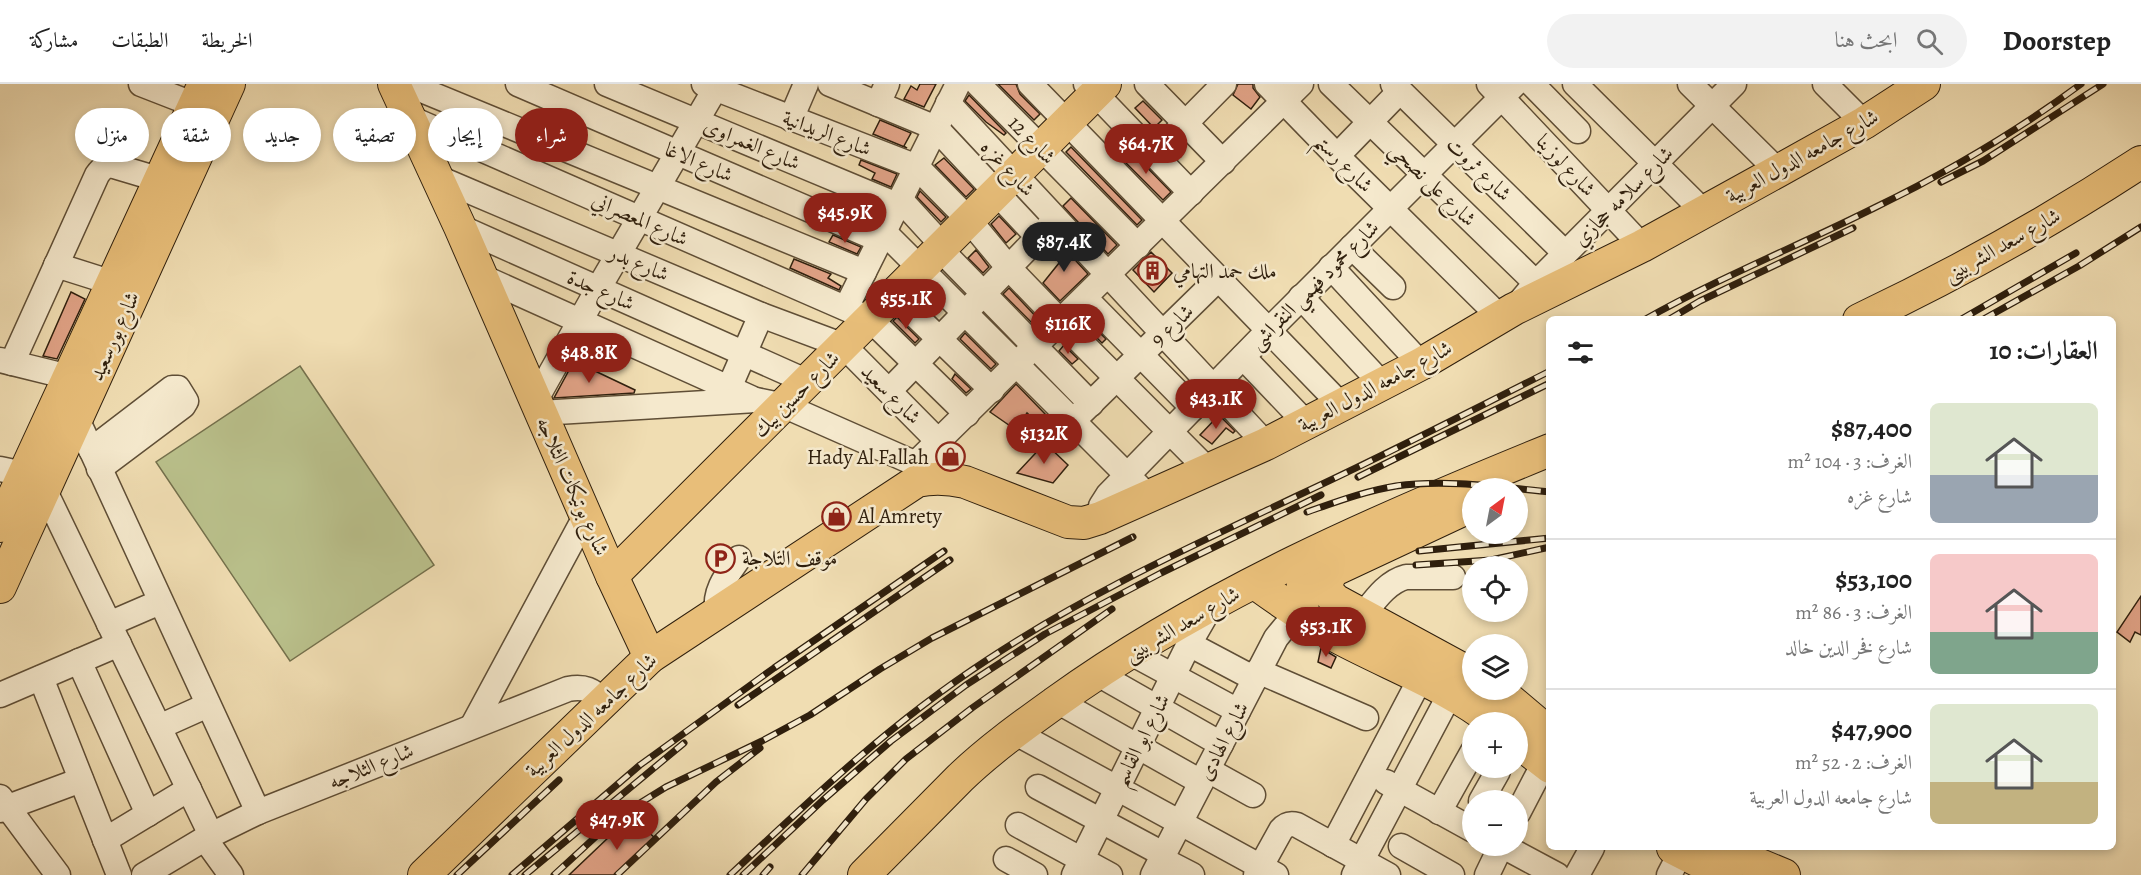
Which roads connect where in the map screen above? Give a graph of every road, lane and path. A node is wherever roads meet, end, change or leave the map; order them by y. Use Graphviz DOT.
graph roads {
  1 [pos="141,84"];
  2 [pos="229,84"];
  3 [pos="394,84"];
  4 [pos="407,84"];
  5 [pos="518,84"];
  6 [pos="607,84"];
  7 [pos="807,84"];
  8 [pos="830,84"];
  9 [pos="978,84"];
  10 [pos="1030,84"];
  11 [pos="1147,84"];
  12 [pos="1224,84"];
  13 [pos="1301,84"];
  14 [pos="1331,84"];
  15 [pos="1532,84"];
  16 [pos="1575,84"];
  17 [pos="1690,84"];
  18 [pos="1734,84"];
  19 [pos="1825,84"];
  20 [pos="713,86"];
  21 [pos="1914,86"];
  22 [pos="1095,87"];
  23 [pos="1397,88"];
  24 [pos="1502,88"];
  25 [pos="454,92"];
  26 [pos="1275,93"];
  27 [pos="199,94"];
  28 [pos="883,94"];
  29 [pos="953,94"];
  30 [pos="1712,106"];
  31 [pos="791,119"];
  32 [pos="697,121"];
  33 [pos="1066,122"];
  34 [pos="422,123"];
  35 [pos="1185,123"];
  36 [pos="1370,123"];
  37 [pos="1864,123"];
  38 [pos="936,128"];
  39 [pos="1578,131"];
  40 [pos="1454,145"];
  41 [pos="1040,148"];
  42 [pos="678,153"];
  43 [pos="1155,155"];
  44 [pos="1337,156"];
  45 [pos="1222,162"];
  46 [pos="2141,162"];
  47 [pos="1655,164"];
  48 [pos="917,167"];
  49 [pos="1778,171"];
  50 [pos="1424,175"];
  51 [pos="436,177"];
  52 [pos="160,180"];
  53 [pos="2141,180"];
  54 [pos="1005,184"];
  55 [pos="658,187"];
  56 [pos="1191,193"];
  57 [pos="899,202"];
  58 [pos="1390,209"];
  59 [pos="1608,210"];
  60 [pos="1703,211"];
  61 [pos="639,219"];
  62 [pos="1056,219"];
  63 [pos="969,220"];
  64 [pos="1163,221"];
  65 [pos="460,227"];
  66 [pos="882,236"];
  67 [pos="1038,237"];
  68 [pos="1138,246"];
  69 [pos="1642,246"];
  70 [pos="1352,247"];
  71 [pos="1565,253"];
  72 [pos="618,254"];
  73 [pos="934,254"];
  74 [pos="56,265"];
  75 [pos="1008,267"];
  76 [pos="1331,267"];
  77 [pos="864,272"];
  78 [pos="1108,275"];
  79 [pos="480,276"];
  80 [pos="1219,278"];
  81 [pos="1536,282"];
  82 [pos="113,283"];
  83 [pos="1393,287"];
  84 [pos="598,289"];
  85 [pos="983,293"];
  86 [pos="894,295"];
  87 [pos="1301,297"];
  88 [pos="1085,298"];
  89 [pos="964,313"];
  90 [pos="1507,313"];
  91 [pos="858,314"];
  92 [pos="761,315"];
  93 [pos="1867,316"];
  94 [pos="1913,316"];
  95 [pos="579,321"];
  96 [pos="1061,322"];
  97 [pos="1269,330"];
  98 [pos="1163,334"];
  99 [pos="939,339"];
  100 [pos="844,346"];
  101 [pos="1036,347"];
  102 [pos="744,353"];
  103 [pos="1141,355"];
  104 [pos="1243,357"];
  105 [pos="6,362"];
  106 [pos="916,363"];
  107 [pos="1421,364"];
  108 [pos="1017,365"];
  109 [pos="69,376"];
  110 [pos="1117,378"];
  111 [pos="808,382"];
  112 [pos="1382,384"];
  113 [pos="940,387"];
  114 [pos="1213,387"];
  115 [pos="729,388"];
  116 [pos="992,390"];
  117 [pos="888,391"];
  118 [pos="770,403"];
  119 [pos="1091,404"];
  120 [pos="1341,405"];
  121 [pos="538,407"];
  122 [pos="1193,408"];
  123 [pos="66,413"];
  124 [pos="911,414"];
  125 [pos="968,414"];
  126 [pos="1073,421"];
  127 [pos="1305,423"];
  128 [pos="137,428"];
  129 [pos="1170,432"];
  130 [pos="939,442"];
  131 [pos="1266,444"];
  132 [pos="1546,452"];
  133 [pos="95,459"];
  134 [pos="915,464"];
  135 [pos="1207,469"];
  136 [pos="1546,473"];
  137 [pos="23,478"];
  138 [pos="949,478"];
  139 [pos="1528,480"];
  140 [pos="1138,486"];
  141 [pos="1457,504"];
  142 [pos="586,515"];
  143 [pos="0,526"];
  144 [pos="739,558"];
  145 [pos="1319,565"];
  146 [pos="612,576"];
  147 [pos="1453,577"];
  148 [pos="1255,583"];
  149 [pos="0,587"];
  150 [pos="160,602"];
  151 [pos="1211,606"];
  152 [pos="717,612"];
  153 [pos="1363,615"];
  154 [pos="1303,617"];
  155 [pos="114,634"];
  156 [pos="1189,644"];
  157 [pos="1131,653"];
  158 [pos="650,657"];
  159 [pos="79,662"];
  160 [pos="1427,665"];
  161 [pos="1098,674"];
  162 [pos="1257,675"];
  163 [pos="1173,676"];
  164 [pos="40,678"];
  165 [pos="1462,679"];
  166 [pos="0,695"];
  167 [pos="1506,700"];
  168 [pos="604,701"];
  169 [pos="1057,701"];
  170 [pos="208,705"];
  171 [pos="1158,707"];
  172 [pos="1238,711"];
  173 [pos="1366,718"];
  174 [pos="473,725"];
  175 [pos="159,727"];
  176 [pos="1016,733"];
  177 [pos="1221,744"];
  178 [pos="1528,746"];
  179 [pos="1138,747"];
  180 [pos="1546,751"];
  181 [pos="1546,753"];
  182 [pos="1546,758"];
  183 [pos="1462,771"];
  184 [pos="1370,774"];
  185 [pos="1205,776"];
  186 [pos="81,780"];
  187 [pos="1038,787"];
  188 [pos="1117,788"];
  189 [pos="189,789"];
  190 [pos="1399,789"];
  191 [pos="1528,793"];
  192 [pos="1253,795"];
  193 [pos="2,804"];
  194 [pos="258,812"];
  195 [pos="1439,812"];
  196 [pos="148,814"];
  197 [pos="1101,821"];
  198 [pos="1462,821"];
  199 [pos="1180,822"];
  200 [pos="1018,825"];
  201 [pos="208,837"];
  202 [pos="105,840"];
  203 [pos="1333,845"];
  204 [pos="1401,846"];
  205 [pos="1591,850"];
  206 [pos="1724,850"];
  207 [pos="1497,856"];
  208 [pos="1521,856"];
  209 [pos="1674,858"];
  210 [pos="1006,859"];
  211 [pos="1159,863"];
  212 [pos="1077,867"];
  213 [pos="1358,868"];
  214 [pos="1264,872"];
  215 [pos="58,875"];
  216 [pos="119,875"];
  217 [pos="144,875"];
  218 [pos="231,875"];
  219 [pos="424,875"];
  220 [pos="864,875"];
  221 [pos="1035,875"];
  222 [pos="1110,875"];
  223 [pos="1192,875"];
  224 [pos="1388,875"];
  225 [pos="1452,875"];
  226 [pos="1487,875"];
  227 [pos="1557,875"];
  228 [pos="1577,875"];
  229 [pos="1726,875"];
  230 [pos="1784,875"];
  1 -- 27 [label="street"];
  2 -- 123 [label="main road, شارع بورسعيد"];
  3 -- 34 [label="main road, شارع بوتيكات الثلاجه"];
  4 -- 25 [label="street"];
  5 -- 42 [label="street, شارع الاغا"];
  6 -- 32 [label="street, شارع الغمراوى"];
  7 -- 31 [label="street"];
  8 -- 28 [label="street"];
  9 -- 41 [label="street, شارع 12"];
  10 -- 33 [label="street"];
  11 -- 35 [label="street"];
  12 -- 35 [label="street"];
  13 -- 26 [label="street"];
  14 -- 36 [label="street, شارع على نصحي"];
  15 -- 39 [label="street"];
  16 -- 47 [label="street"];
  17 -- 30 [label="street"];
  18 -- 30 [label="street, شارع سلامه حجازي"];
  19 -- 37 [label="street"];
  20 -- 31 [label="street, شارع الريدانية"];
  20 -- 32 [label="street"];
  21 -- 37 [label="main road, شارع جامعه الدول العربية"];
  22 -- 33 [label="main road, شارع حسين بيك"];
  22 -- 43 [label="street"];
  23 -- 36 [label="street"];
  23 -- 40 [label="street, شارع ثروت"];
  24 -- 40 [label="street, شارع محمود فهمي النقراشى"];
  24 -- 59 [label="street, شارع لوزينا"];
  25 -- 34 [label="street"];
  25 -- 55 [label="street"];
  26 -- 44 [label="street, شارع رستم"];
  26 -- 45 [label="street"];
  27 -- 52 [label="main road, شارع بورسعيد"];
  28 -- 38 [label="street"];
  29 -- 38 [label="street"];
  29 -- 54 [label="street, شارع غزه"];
  30 -- 47 [label="street, شارع سلامه حجازي"];
  30 -- 49 [label="street"];
  31 -- 48 [label="street, شارع الريدانية"];
  32 -- 42 [label="street"];
  32 -- 57 [label="street, شارع الغمراوى"];
  33 -- 41 [label="main road, شارع حسين بيك"];
  33 -- 64 [label="street"];
  34 -- 51 [label="main road, شارع بوتيكات الثلاجه"];
  34 -- 61 [label="street, شارع المعصراني"];
  35 -- 43 [label="street"];
  35 -- 45 [label="street"];
  36 -- 44 [label="street"];
  36 -- 50 [label="street, شارع على نصحي"];
  37 -- 49 [label="main road, شارع جامعه الدول العربية"];
  38 -- 48 [label="street"];
  38 -- 54 [label="street"];
  40 -- 50 [label="street, شارع محمود فهمي النقراشى"];
  40 -- 71 [label="street, شارع ثروت"];
  41 -- 54 [label="main road, شارع حسين بيك"];
  41 -- 68 [label="street, شارع 12"];
  42 -- 55 [label="street"];
  42 -- 66 [label="street, شارع الاغا"];
  43 -- 56 [label="street"];
  44 -- 58 [label="street, شارع رستم"];
  45 -- 56 [label="street"];
  46 -- 93 [label="main road, شارع سعد الشربينى"];
  47 -- 59 [label="street, شارع سلامه حجازي"];
  47 -- 60 [label="street"];
  48 -- 57 [label="street"];
  48 -- 63 [label="street"];
  49 -- 60 [label="main road, شارع جامعه الدول العربية"];
  50 -- 58 [label="street, شارع محمود فهمي النقراشى"];
  50 -- 81 [label="street, شارع على نصحي"];
  51 -- 65 [label="main road, شارع بوتيكات الثلاجه"];
  51 -- 72 [label="street, شارع بدر"];
  52 -- 74 [label="street"];
  52 -- 82 [label="main road, شارع بورسعيد"];
  53 -- 94 [label="main road, شارع سعد الشربينى"];
  54 -- 62 [label="street, شارع غزه"];
  54 -- 63 [label="main road, شارع حسين بيك"];
  54 -- 67 [label="street"];
  55 -- 61 [label="street"];
  55 -- 77 [label="street"];
  56 -- 64 [label="street"];
  57 -- 66 [label="street"];
  57 -- 73 [label="street"];
  58 -- 70 [label="street, شارع محمود فهمي النقراشى"];
  58 -- 90 [label="street, شارع رستم"];
  59 -- 69 [label="street, شارع لوزينا"];
  59 -- 71 [label="street, شارع سلامه حجازي"];
  60 -- 69 [label="main road, شارع جامعه الدول العربية"];
  61 -- 72 [label="street"];
  61 -- 91 [label="street, شارع المعصراني"];
  62 -- 67 [label="street"];
  62 -- 78 [label="street, شارع غزه"];
  63 -- 73 [label="main road, شارع حسين بيك"];
  63 -- 75 [label="street"];
  64 -- 68 [label="street"];
  64 -- 80 [label="street"];
  65 -- 79 [label="main road, شارع بوتيكات الثلاجه"];
  65 -- 84 [label="street, شارع جدة"];
  66 -- 73 [label="street"];
  66 -- 77 [label="street"];
  67 -- 75 [label="street"];
  68 -- 78 [label="street"];
  69 -- 90 [label="main road, شارع جامعه الدول العربية"];
  70 -- 76 [label="street, شارع محمود فهمي النقراشى"];
  70 -- 83 [label="street"];
  71 -- 81 [label="street, شارع سلامه حجازي"];
  72 -- 84 [label="street"];
  72 -- 92 [label="street, شارع بدر"];
  73 -- 85 [label="street"];
  73 -- 86 [label="main road, شارع حسين بيك"];
  73 -- 89 [label="street"];
  74 -- 82 [label="street"];
  74 -- 105 [label="street"];
  75 -- 85 [label="street"];
  75 -- 96 [label="street"];
  76 -- 87 [label="street, شارع محمود فهمي النقراشى"];
  76 -- 107 [label="street"];
  77 -- 91 [label="street"];
  78 -- 88 [label="street"];
  78 -- 98 [label="street, شارع غزه"];
  79 -- 95 [label="street"];
  79 -- 121 [label="main road, شارع بوتيكات الثلاجه"];
  80 -- 97 [label="street"];
  80 -- 98 [label="street, شارع 9"];
  81 -- 90 [label="street, شارع سلامه حجازي"];
  82 -- 109 [label="main road, شارع بورسعيد"];
  84 -- 95 [label="street"];
  84 -- 102 [label="street, شارع جدة"];
  85 -- 89 [label="street"];
  85 -- 101 [label="street"];
  86 -- 91 [label="main road, شارع حسين بيك"];
  86 -- 99 [label="street"];
  87 -- 97 [label="street, شارع محمود فهمي النقراشى"];
  87 -- 112 [label="street"];
  88 -- 96 [label="street"];
  88 -- 103 [label="street"];
  89 -- 99 [label="street"];
  89 -- 108 [label="street"];
  90 -- 107 [label="main road, شارع جامعه الدول العربية"];
  91 -- 100 [label="main road, شارع حسين بيك"];
  91 -- 106 [label="street"];
  92 -- 100 [label="street, شارع بدر"];
  92 -- 102 [label="street"];
  95 -- 115 [label="street"];
  95 -- 121 [label="street"];
  96 -- 101 [label="street"];
  96 -- 110 [label="street"];
  97 -- 104 [label="street, شارع محمود فهمي النقراشى"];
  97 -- 120 [label="street"];
  98 -- 103 [label="street, شارع 9"];
  98 -- 114 [label="street, شارع غزه"];
  99 -- 106 [label="street"];
  99 -- 116 [label="street"];
  100 -- 111 [label="main road, شارع حسين بيك"];
  100 -- 117 [label="street, شارع سعيد"];
  101 -- 108 [label="street"];
  101 -- 119 [label="street"];
  102 -- 111 [label="street, شارع جدة"];
  102 -- 115 [label="street"];
  103 -- 110 [label="street, شارع 9"];
  103 -- 122 [label="street"];
  104 -- 114 [label="street, شارع محمود فهمي النقراشى"];
  104 -- 127 [label="street"];
  105 -- 109 [label="street"];
  106 -- 113 [label="street"];
  106 -- 117 [label="street"];
  107 -- 112 [label="main road, شارع جامعه الدول العربية"];
  108 -- 116 [label="street"];
  108 -- 126 [label="street"];
  109 -- 123 [label="main road, شارع بورسعيد"];
  110 -- 119 [label="street, شارع 9"];
  110 -- 129 [label="street"];
  111 -- 118 [label="main road, شارع حسين بيك"];
  112 -- 120 [label="main road, شارع جامعه الدول العربية"];
  113 -- 124 [label="street"];
  113 -- 125 [label="street"];
  114 -- 122 [label="street, شارع محمود فهمي النقراشى"];
  114 -- 131 [label="street, شارع غزه"];
  115 -- 118 [label="street"];
  116 -- 125 [label="street"];
  117 -- 124 [label="street, شارع سعيد"];
  118 -- 121 [label="street"];
  118 -- 134 [label="street"];
  118 -- 146 [label="main road, شارع حسين بيك"];
  119 -- 126 [label="street, شارع 9"];
  120 -- 127 [label="main road, شارع جامعه الدول العربية"];
  121 -- 142 [label="main road, شارع بوتيكات الثلاجه"];
  122 -- 129 [label="street, شارع محمود فهمي النقراشى"];
  123 -- 133 [label="street"];
  123 -- 137 [label="main road, شارع بورسعيد"];
  124 -- 130 [label="street, شارع سعيد"];
  125 -- 130 [label="street"];
  126 -- 140 [label="street"];
  127 -- 131 [label="main road, شارع جامعه الدول العربية"];
  128 -- 133 [label="street"];
  129 -- 135 [label="street"];
  129 -- 140 [label="street, شارع محمود فهمي النقراشى"];
  130 -- 134 [label="street"];
  131 -- 135 [label="main road, شارع جامعه الدول العربية"];
  132 -- 141 [label="main road, شارع سعد الشربينى"];
  133 -- 150 [label="street"];
  134 -- 138 [label="street"];
  135 -- 140 [label="main road, شارع جامعه الدول العربية"];
  136 -- 139 [label="main road"];
  137 -- 143 [label="main road, شارع بورسعيد"];
  137 -- 149 [label="main road, شارع بورسعيد"];
  137 -- 155 [label="street"];
  138 -- 140 [label="main road, شارع جامعه الدول العربية"];
  138 -- 152 [label="main road, شارع جامعه الدول العربية"];
  141 -- 145 [label="main road, شارع سعد الشربينى"];
  142 -- 146 [label="main road, شارع بوتيكات الثلاجه"];
  142 -- 174 [label="street"];
  144 -- 152 [label="street"];
  145 -- 148 [label="main road, شارع سعد الشربينى"];
  145 -- 153 [label="main road"];
  145 -- 154 [label="main road"];
  146 -- 158 [label="main road, شارع بوتيكات الثلاجه"];
  147 -- 153 [label="street"];
  148 -- 151 [label="main road, شارع سعد الشربينى"];
  148 -- 154 [label="main road"];
  150 -- 155 [label="street"];
  150 -- 170 [label="street"];
  151 -- 156 [label="street, شارع ابو القاسم"];
  151 -- 157 [label="main road, شارع سعد الشربينى"];
  152 -- 158 [label="main road, شارع جامعه الدول العربية"];
  153 -- 160 [label="main road"];
  154 -- 160 [label="main road"];
  154 -- 162 [label="street, شارع الهادى"];
  155 -- 159 [label="street"];
  155 -- 175 [label="street"];
  156 -- 162 [label="street"];
  156 -- 163 [label="street, شارع ابو القاسم"];
  157 -- 161 [label="main road, شارع سعد الشربينى"];
  157 -- 163 [label="street"];
  158 -- 168 [label="main road, شارع جامعه الدول العربية"];
  159 -- 164 [label="street"];
  159 -- 196 [label="street"];
  160 -- 165 [label="main road"];
  160 -- 184 [label="street"];
  161 -- 169 [label="main road, شارع سعد الشربينى"];
  161 -- 171 [label="street"];
  162 -- 172 [label="street, شارع الهادى"];
  162 -- 173 [label="street"];
  163 -- 171 [label="street, شارع ابو القاسم"];
  163 -- 172 [label="street"];
  164 -- 166 [label="street"];
  164 -- 186 [label="street"];
  165 -- 190 [label="street"];
  167 -- 180 [label="main road"];
  168 -- 174 [label="street, شارع الثلاجه"];
  168 -- 219 [label="main road, شارع جامعه الدول العربية"];
  169 -- 176 [label="main road, شارع سعد الشربينى"];
  169 -- 179 [label="street"];
  170 -- 175 [label="street"];
  170 -- 194 [label="street"];
  171 -- 177 [label="street"];
  171 -- 179 [label="street, شارع ابو القاسم"];
  172 -- 177 [label="street, شارع الهادى"];
  174 -- 194 [label="street, شارع الثلاجه"];
  175 -- 189 [label="street"];
  176 -- 188 [label="street"];
  176 -- 220 [label="main road, شارع سعد الشربينى"];
  177 -- 185 [label="street, شارع الهادى"];
  178 -- 181 [label="main road"];
  179 -- 185 [label="street"];
  179 -- 188 [label="street, شارع ابو القاسم"];
  182 -- 191 [label="street"];
  183 -- 195 [label="street"];
  184 -- 190 [label="street"];
  184 -- 203 [label="street"];
  185 -- 192 [label="street"];
  185 -- 199 [label="street, شارع الهادى"];
  186 -- 193 [label="street"];
  186 -- 202 [label="street"];
  187 -- 197 [label="street"];
  188 -- 197 [label="street, شارع ابو القاسم"];
  188 -- 199 [label="street"];
  189 -- 196 [label="street"];
  189 -- 201 [label="street"];
  190 -- 195 [label="street"];
  190 -- 213 [label="street"];
  193 -- 215 [label="street"];
  194 -- 201 [label="street, شارع الثلاجه"];
  195 -- 198 [label="street"];
  196 -- 202 [label="street"];
  197 -- 211 [label="street"];
  197 -- 212 [label="street, شارع ابو القاسم"];
  199 -- 211 [label="street, شارع الهادى"];
  199 -- 214 [label="street"];
  200 -- 212 [label="street"];
  201 -- 217 [label="street, شارع الثلاجه"];
  201 -- 218 [label="street"];
  202 -- 216 [label="street"];
  203 -- 213 [label="street"];
  203 -- 214 [label="street"];
  204 -- 225 [label="street"];
  205 -- 228 [label="street"];
  206 -- 230 [label="main road"];
  207 -- 226 [label="street"];
  208 -- 227 [label="street"];
  209 -- 229 [label="main road"];
  210 -- 221 [label="street"];
  211 -- 223 [label="street"];
  212 -- 222 [label="street"];
  213 -- 224 [label="street"];
}
